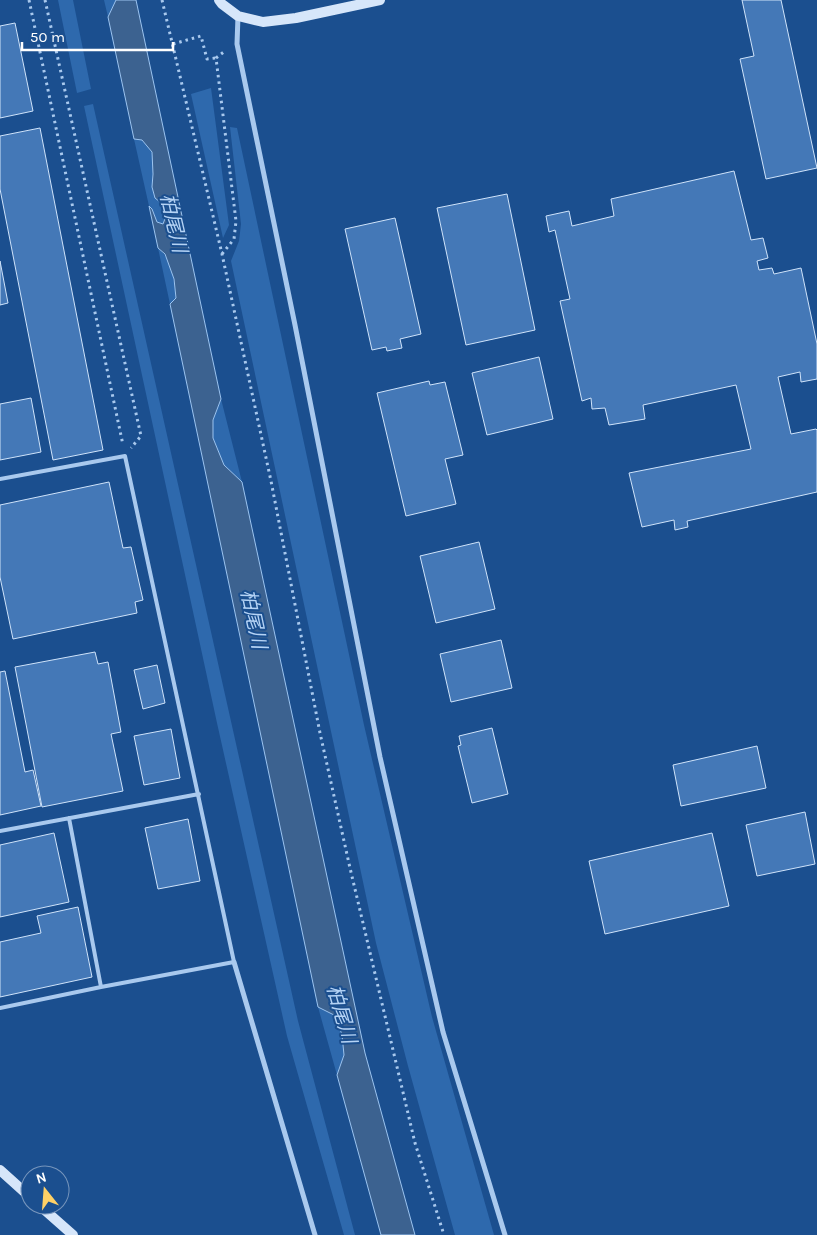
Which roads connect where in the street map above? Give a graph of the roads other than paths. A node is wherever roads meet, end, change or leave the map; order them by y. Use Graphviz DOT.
graph roads {
  1 [pos="219,0"];
  2 [pos="380,0"];
  3 [pos="238,16"];
  4 [pos="0,479"];
  5 [pos="199,794"];
  6 [pos="69,818"];
  7 [pos="0,831"];
  8 [pos="234,962"];
  9 [pos="101,987"];
  10 [pos="0,1008"];
  11 [pos="0,1170"];
  12 [pos="20,1188"];
  13 [pos="50,1215"];
  14 [pos="72,1235"];
  15 [pos="315,1235"];
  16 [pos="505,1235"];
  1 -- 3 [label="street"];
  2 -- 3 [label="street"];
  3 -- 16 [label="street"];
  4 -- 5 [label="lane"];
  5 -- 6 [label="lane"];
  5 -- 8 [label="lane"];
  6 -- 7 [label="lane"];
  6 -- 9 [label="lane"];
  8 -- 9 [label="lane"];
  8 -- 15 [label="street"];
  9 -- 10 [label="lane"];
  11 -- 12 [label="street"];
  13 -- 14 [label="street"];
}
